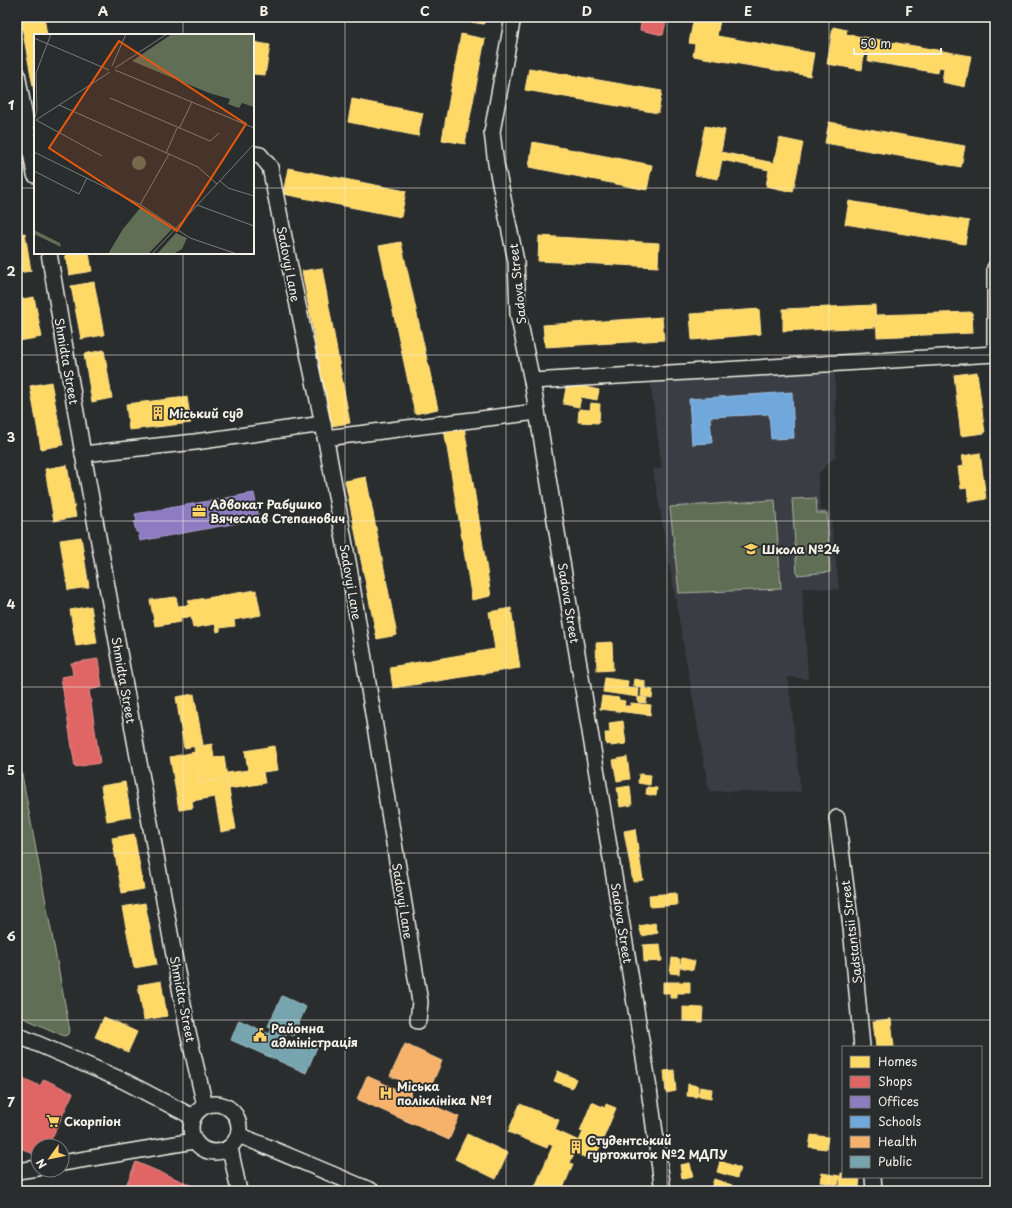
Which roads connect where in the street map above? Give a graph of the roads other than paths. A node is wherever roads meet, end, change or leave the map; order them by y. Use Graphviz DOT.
graph roads {
  1 [pos="513,17"];
  2 [pos="17,73"];
  3 [pos="254,154"];
  4 [pos="34,169"];
  5 [pos="49,254"];
  6 [pos="995,268"];
  7 [pos="995,353"];
  8 [pos="532,381"];
  9 [pos="537,412"];
  10 [pos="324,431"];
  11 [pos="83,454"];
  12 [pos="837,818"];
  13 [pos="418,1021"];
  14 [pos="17,1034"];
  15 [pos="862,1046"];
  16 [pos="205,1106"];
  17 [pos="193,1117"];
  18 [pos="239,1135"];
  19 [pos="194,1141"];
  20 [pos="230,1148"];
  21 [pos="70,1162"];
  22 [pos="30,1169"];
  23 [pos="17,1171"];
  24 [pos="873,1178"];
  25 [pos="239,1191"];
  26 [pos="372,1191"];
  27 [pos="663,1191"];
  28 [pos="874,1191"];
  1 -- 8 [label="street, Sadova Street"];
  2 -- 4 [label="street"];
  3 -- 10 [label="street, Sadovyi Lane"];
  5 -- 11 [label="street, Shmidta Street"];
  6 -- 7 [label="street"];
  7 -- 8 [label="street"];
  8 -- 9 [label="street, Sadova Street"];
  9 -- 10 [label="street"];
  9 -- 27 [label="street, Sadova Street"];
  10 -- 11 [label="street"];
  10 -- 13 [label="street, Sadovyi Lane"];
  11 -- 16 [label="street, Shmidta Street"];
  12 -- 15 [label="street, Sadstantsii Street"];
  14 -- 17 [label="street"];
  16 -- 17 [label="street"];
  16 -- 18 [label="street"];
  17 -- 19 [label="street"];
  18 -- 20 [label="street"];
  18 -- 26 [label="street"];
  19 -- 20 [label="street"];
  19 -- 21 [label="street"];
  20 -- 25 [label="street"];
  22 -- 23 [label="street"];
  24 -- 28 [label="street"];
}
